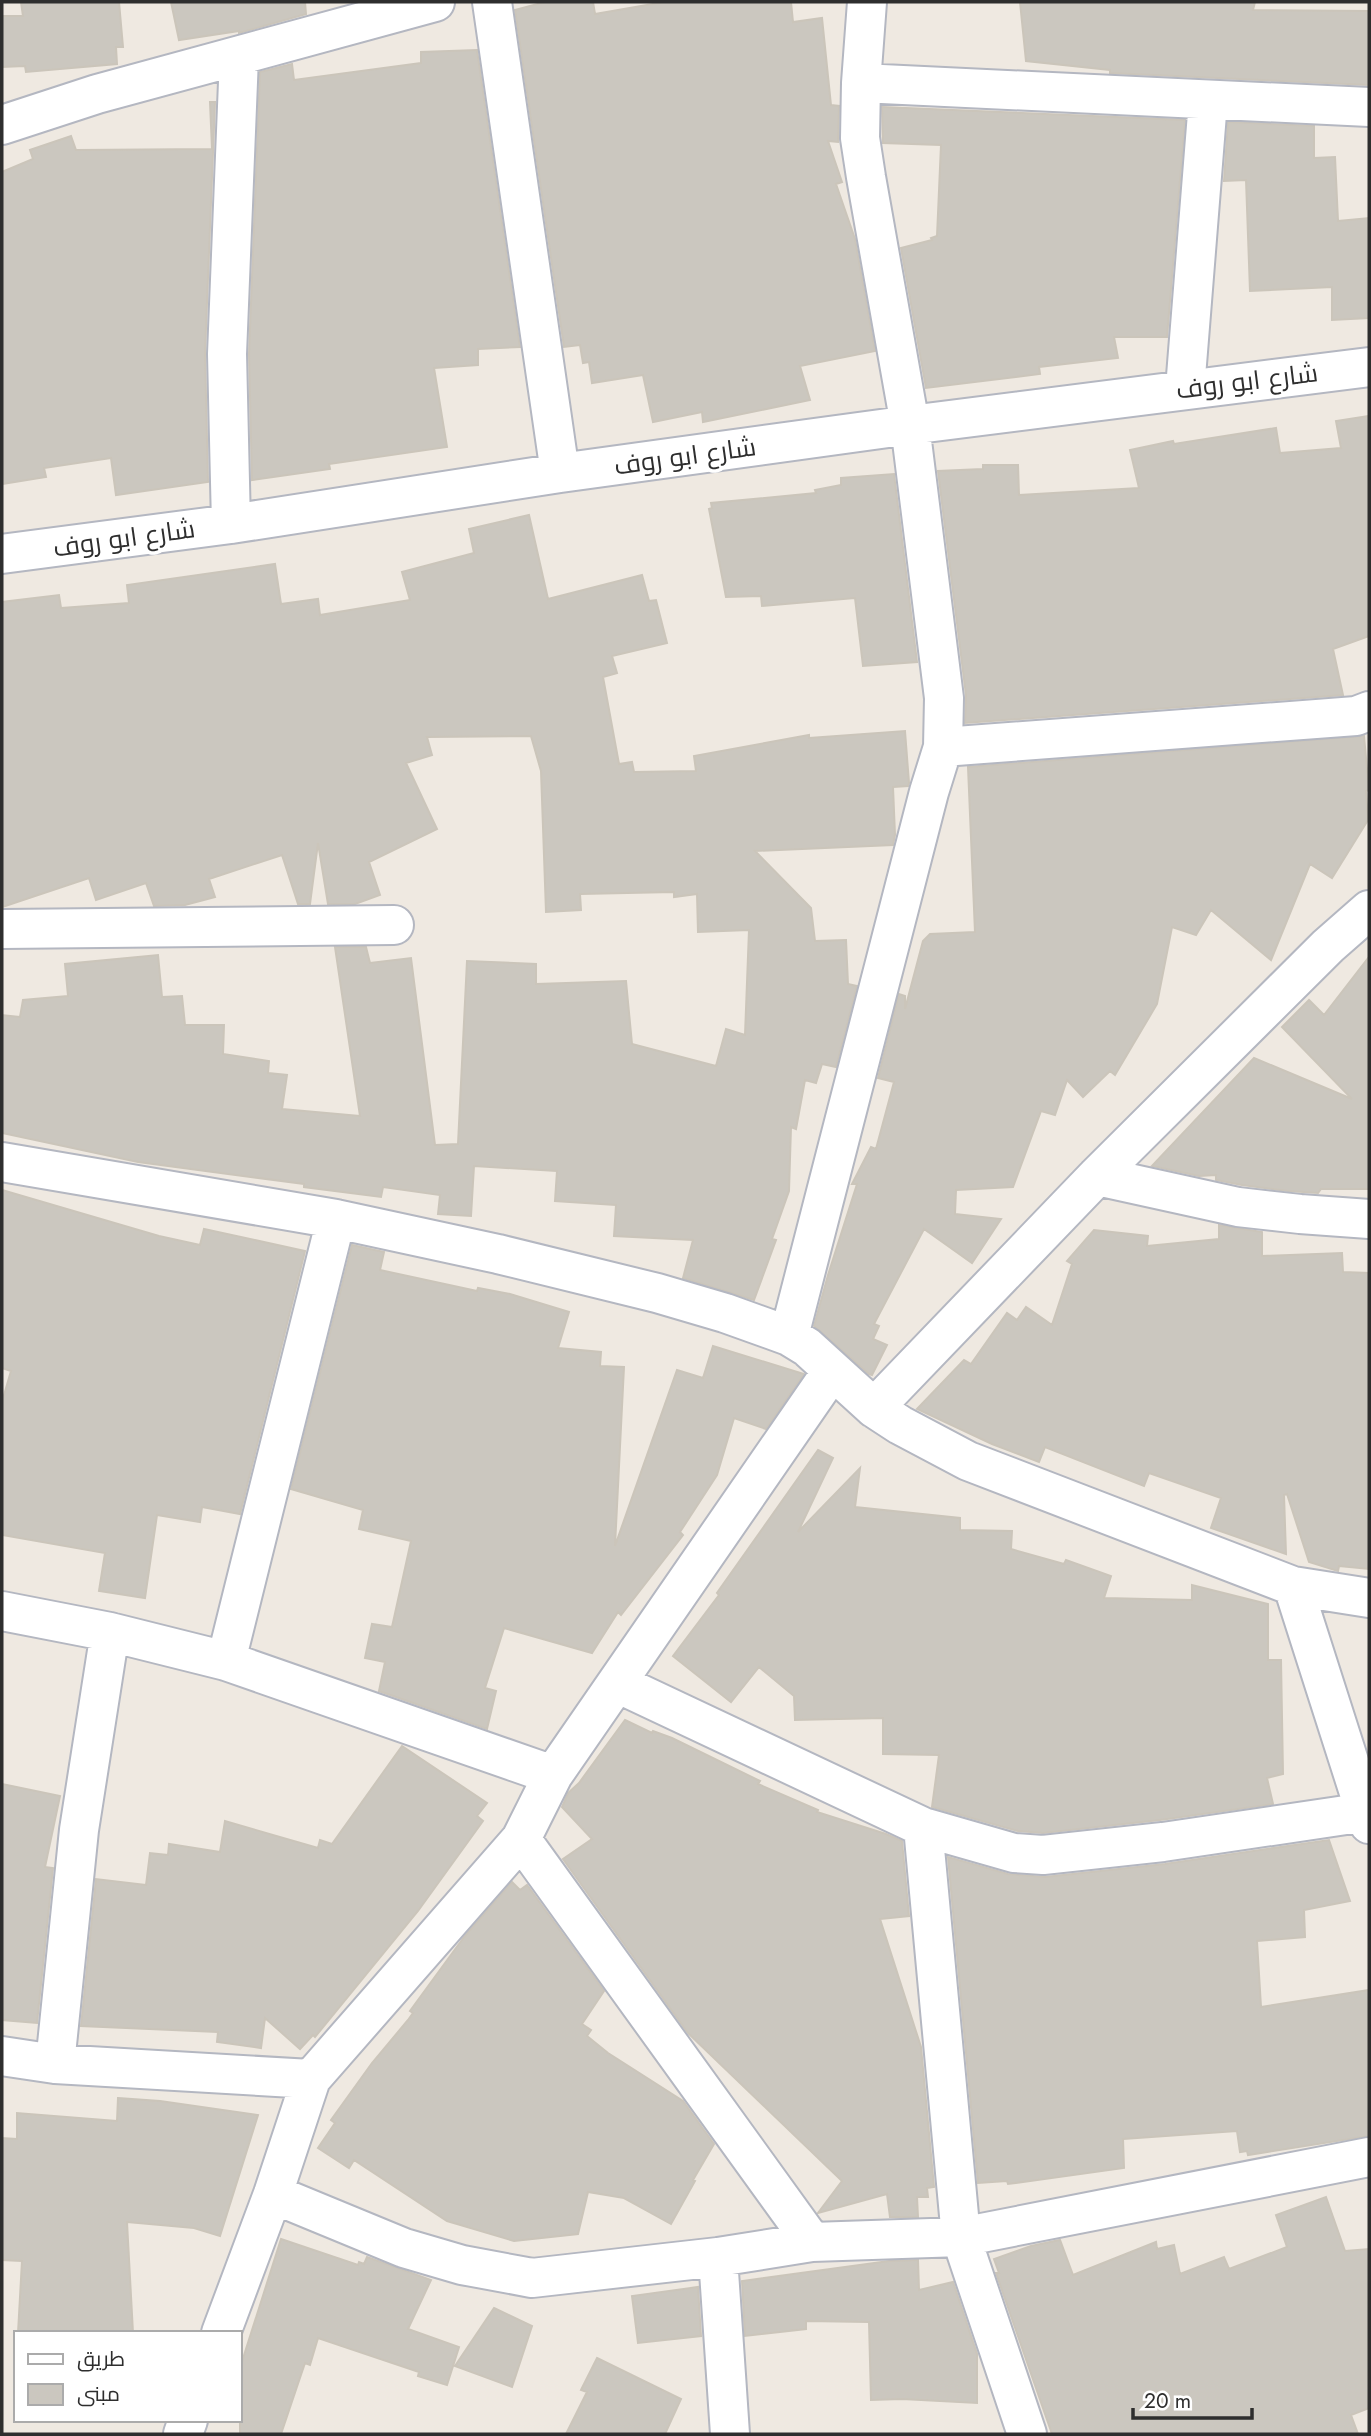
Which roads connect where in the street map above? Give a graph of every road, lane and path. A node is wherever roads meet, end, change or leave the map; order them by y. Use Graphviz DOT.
graph roads {
  1 [pos="435,2"];
  2 [pos="492,2"];
  3 [pos="867,2"];
  4 [pos="316,17"];
  5 [pos="239,57"];
  6 [pos="861,83"];
  7 [pos="1208,101"];
  8 [pos="1369,107"];
  9 [pos="2,125"];
  10 [pos="1369,367"];
  11 [pos="1185,388"];
  12 [pos="910,425"];
  13 [pos="560,473"];
  14 [pos="230,524"];
  15 [pos="2,554"];
  16 [pos="1369,711"];
  17 [pos="943,747"];
  18 [pos="1369,910"];
  19 [pos="394,925"];
  20 [pos="2,929"];
  21 [pos="2,1162"];
  22 [pos="1097,1176"];
  23 [pos="336,1219"];
  24 [pos="1369,1219"];
  25 [pos="789,1336"];
  26 [pos="832,1371"];
  27 [pos="874,1408"];
  28 [pos="1293,1586"];
  29 [pos="1369,1598"];
  30 [pos="2,1611"];
  31 [pos="110,1632"];
  32 [pos="226,1661"];
  33 [pos="617,1683"];
  34 [pos="552,1775"];
  35 [pos="1367,1818"];
  36 [pos="923,1827"];
  37 [pos="521,1839"];
  38 [pos="2,2056"];
  39 [pos="55,2064"];
  40 [pos="311,2080"];
  41 [pos="1369,2157"];
  42 [pos="273,2194"];
  43 [pos="961,2236"];
  44 [pos="812,2242"];
  45 [pos="718,2257"];
  46 [pos="222,2331"];
  47 [pos="730,2434"];
  48 [pos="1027,2434"];
  1 -- 4 [label="street"];
  2 -- 13 [label="street"];
  3 -- 6 [label="street"];
  4 -- 5 [label="street"];
  5 -- 9 [label="street"];
  5 -- 14 [label="street"];
  6 -- 7 [label="street"];
  6 -- 12 [label="street"];
  7 -- 8 [label="street"];
  7 -- 11 [label="street"];
  10 -- 11 [label="street, شارع ابو روف"];
  11 -- 12 [label="street, شارع ابو روف"];
  12 -- 13 [label="street, شارع ابو روف"];
  12 -- 17 [label="street"];
  13 -- 14 [label="street, شارع ابو روف"];
  14 -- 15 [label="street, شارع ابو روف"];
  16 -- 17 [label="street"];
  17 -- 25 [label="street"];
  18 -- 22 [label="street"];
  19 -- 20 [label="street"];
  21 -- 23 [label="street"];
  22 -- 24 [label="street"];
  22 -- 27 [label="street"];
  23 -- 25 [label="street"];
  23 -- 32 [label="street"];
  25 -- 26 [label="street"];
  26 -- 27 [label="street"];
  26 -- 33 [label="street"];
  27 -- 28 [label="street"];
  28 -- 29 [label="street"];
  28 -- 35 [label="street"];
  30 -- 31 [label="street"];
  31 -- 32 [label="street"];
  31 -- 39 [label="street"];
  32 -- 34 [label="street"];
  33 -- 34 [label="street"];
  33 -- 36 [label="street"];
  34 -- 37 [label="street"];
  35 -- 36 [label="street"];
  36 -- 43 [label="street"];
  37 -- 40 [label="street"];
  37 -- 44 [label="street"];
  38 -- 39 [label="street"];
  39 -- 40 [label="street"];
  40 -- 42 [label="street"];
  41 -- 43 [label="street"];
  42 -- 45 [label="street"];
  42 -- 46 [label="street"];
  43 -- 44 [label="street"];
  43 -- 48 [label="street"];
  44 -- 45 [label="street"];
  45 -- 47 [label="street"];
}
